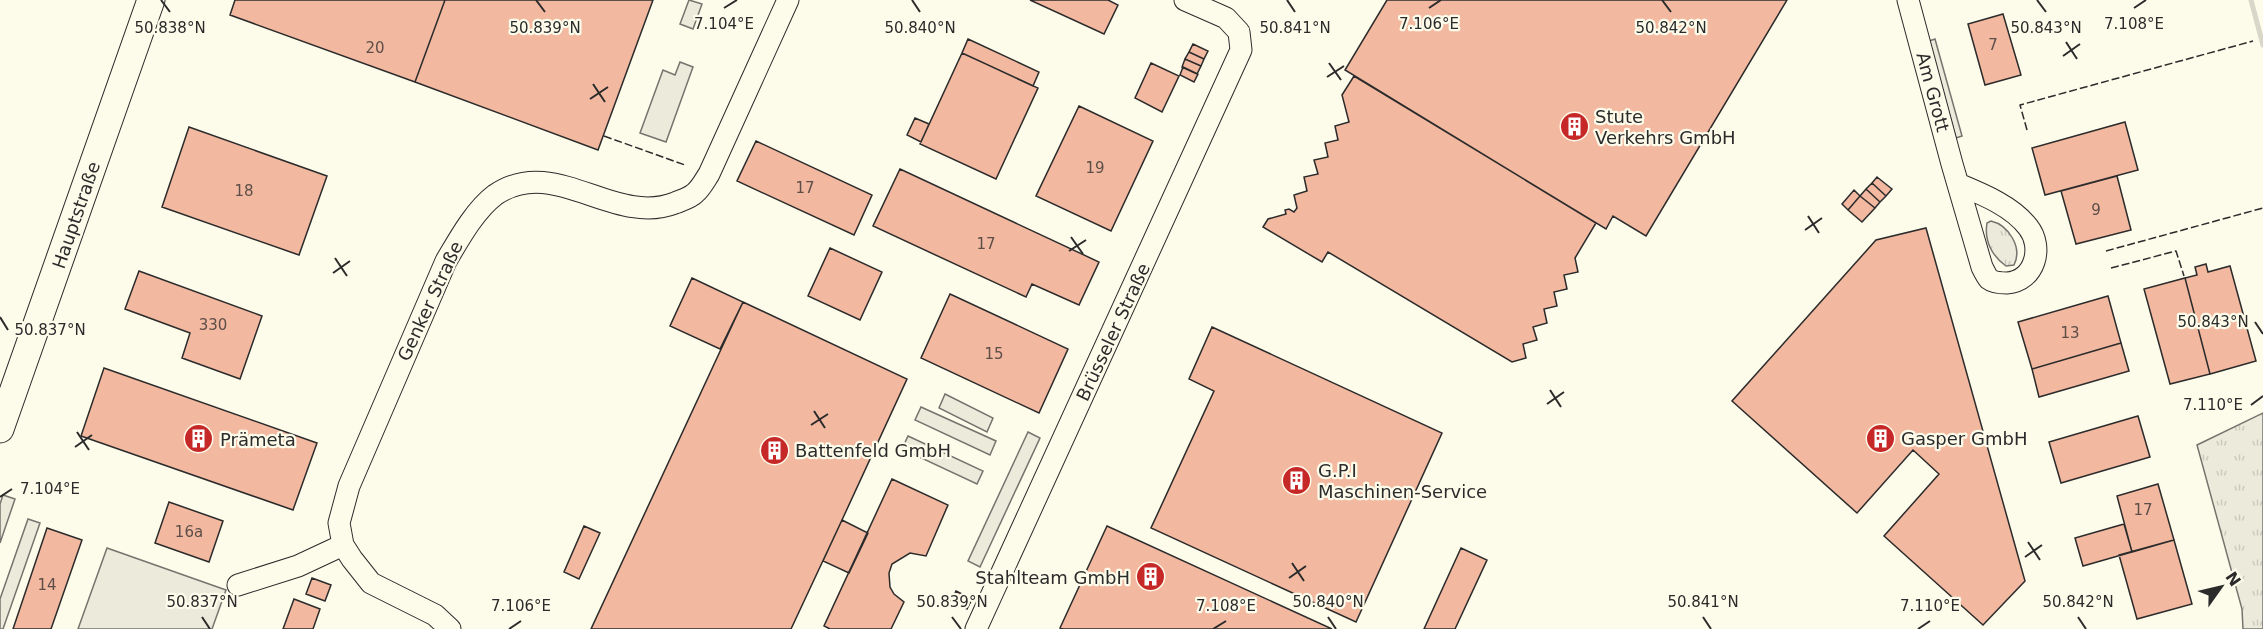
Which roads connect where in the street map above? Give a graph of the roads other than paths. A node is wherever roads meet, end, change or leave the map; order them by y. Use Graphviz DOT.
graph roads {
  1 [pos="151,0"];
  2 [pos="788,0"];
  3 [pos="1185,0"];
  4 [pos="1908,0"];
  5 [pos="1958,184"];
  6 [pos="0,429"];
  7 [pos="343,545"];
  8 [pos="238,585"];
  9 [pos="450,629"];
  10 [pos="976,629"];
  1 -- 6 [label="main road, Hauptstraße"];
  2 -- 7 [label="street, Genker Straße"];
  3 -- 10 [label="street, Brüsseler Straße"];
  4 -- 5 [label="street, Am Grott"];
  5 -- 5 [label="street, Am Grott"];
  7 -- 8 [label="street"];
  7 -- 9 [label="street"];
}
